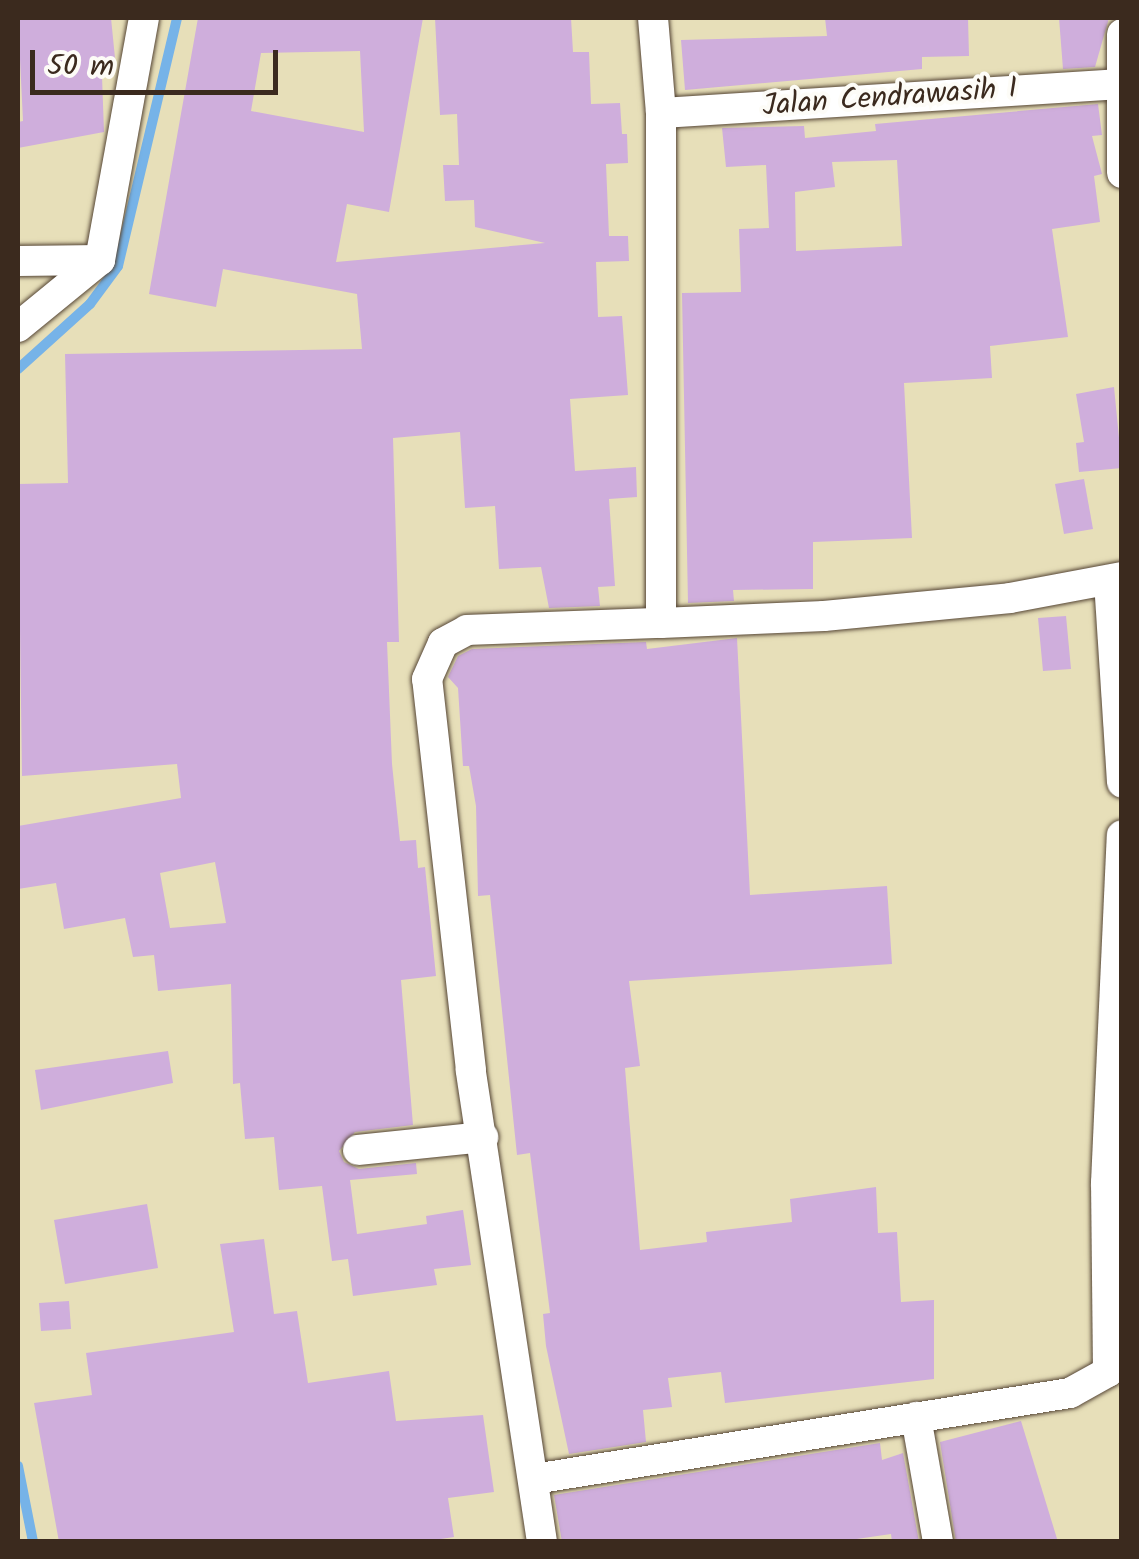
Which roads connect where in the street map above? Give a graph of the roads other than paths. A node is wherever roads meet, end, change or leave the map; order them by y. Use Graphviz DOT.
graph roads {
  1 [pos="144,18"];
  2 [pos="653,18"];
  3 [pos="1122,34"];
  4 [pos="1118,84"];
  5 [pos="661,112"];
  6 [pos="1122,173"];
  7 [pos="100,260"];
  8 [pos="18,261"];
  9 [pos="18,327"];
  10 [pos="1115,579"];
  11 [pos="661,623"];
  12 [pos="1122,783"];
  13 [pos="1122,835"];
  14 [pos="1116,1098"];
  15 [pos="483,1137"];
  16 [pos="358,1150"];
  17 [pos="1115,1377"];
  18 [pos="916,1417"];
  19 [pos="534,1479"];
  20 [pos="542,1542"];
  21 [pos="938,1542"];
  1 -- 7 [label="street"];
  2 -- 5 [label="street"];
  3 -- 4 [label="street"];
  4 -- 5 [label="street, Jalan Cendrawasih I"];
  4 -- 6 [label="street"];
  5 -- 11 [label="street"];
  7 -- 8 [label="street"];
  7 -- 9 [label="street"];
  10 -- 11 [label="street"];
  10 -- 12 [label="street"];
  11 -- 15 [label="street"];
  13 -- 14 [label="street"];
  14 -- 17 [label="street"];
  15 -- 16 [label="street"];
  15 -- 19 [label="street"];
  17 -- 18 [label="street"];
  18 -- 19 [label="street"];
  18 -- 21 [label="street"];
  19 -- 20 [label="street"];
}
